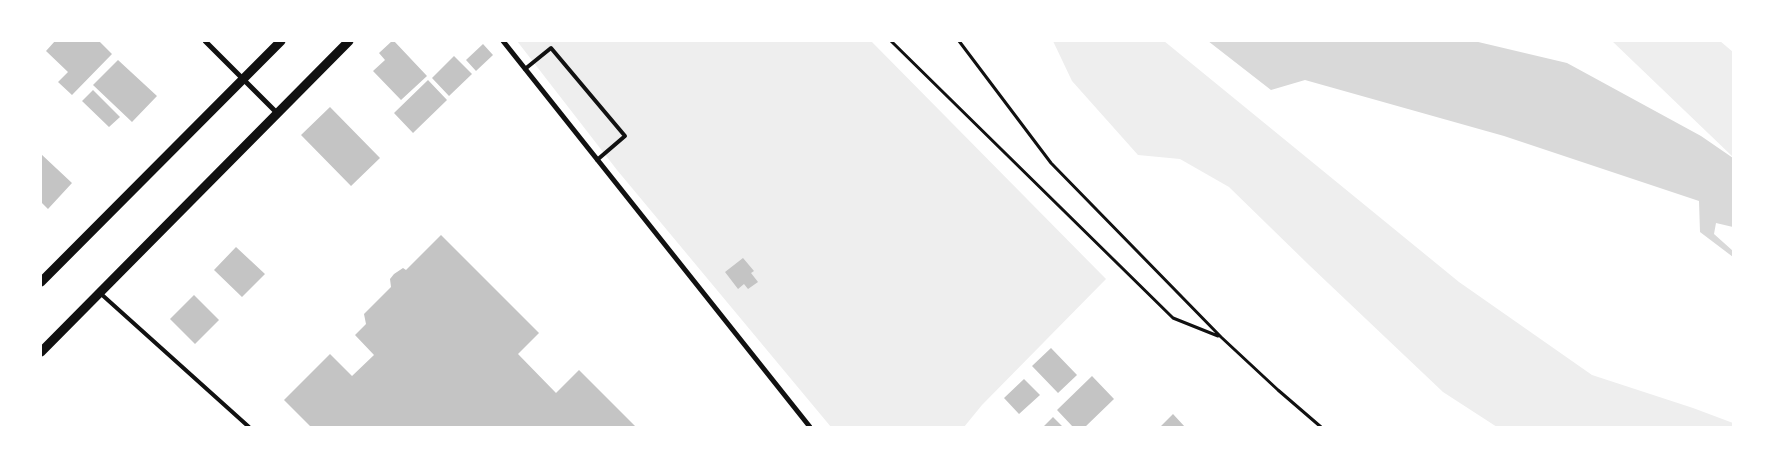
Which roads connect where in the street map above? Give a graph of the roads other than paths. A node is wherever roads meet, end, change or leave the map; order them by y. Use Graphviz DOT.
graph roads {
  1 [pos="205,41"];
  2 [pos="282,41"];
  3 [pos="349,41"];
  4 [pos="502,41"];
  5 [pos="525,70"];
  6 [pos="243,80"];
  7 [pos="278,115"];
  8 [pos="597,160"];
  9 [pos="41,282"];
  10 [pos="100,292"];
  11 [pos="41,352"];
  12 [pos="249,427"];
  13 [pos="810,427"];
  1 -- 6 [label="street"];
  2 -- 6 [label="street"];
  3 -- 7 [label="street"];
  4 -- 5 [label="street"];
  5 -- 8 [label="street"];
  5 -- 8 [label="lane"];
  6 -- 7 [label="street"];
  6 -- 9 [label="street"];
  7 -- 10 [label="street"];
  8 -- 13 [label="street"];
  10 -- 11 [label="street"];
  10 -- 12 [label="lane"];
}
